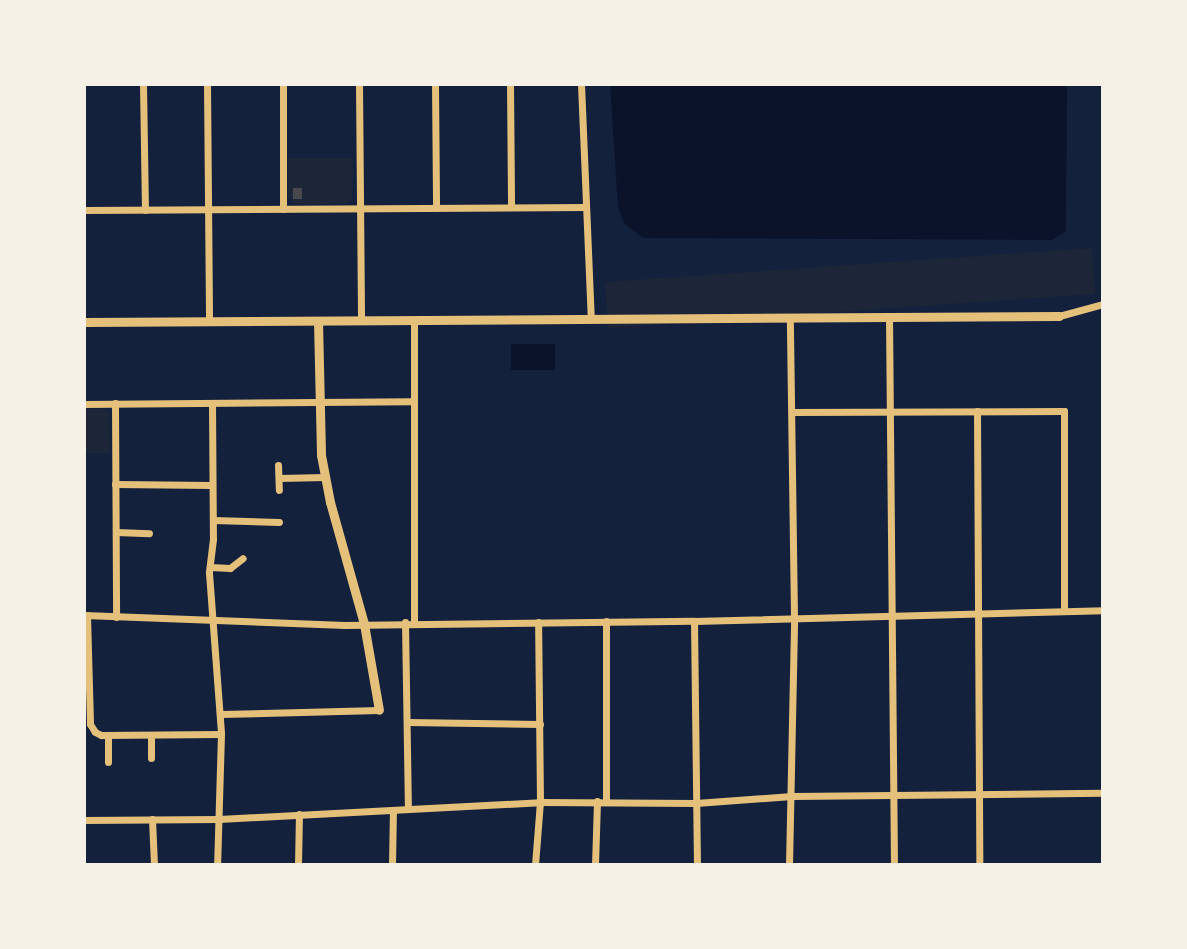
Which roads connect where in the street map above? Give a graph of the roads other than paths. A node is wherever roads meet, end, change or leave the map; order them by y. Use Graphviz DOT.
graph roads {
  1 [pos="143,84"];
  2 [pos="207,84"];
  3 [pos="283,84"];
  4 [pos="359,84"];
  5 [pos="435,84"];
  6 [pos="510,84"];
  7 [pos="581,84"];
  8 [pos="511,207"];
  9 [pos="586,207"];
  10 [pos="436,208"];
  11 [pos="207,209"];
  12 [pos="283,209"];
  13 [pos="360,209"];
  14 [pos="84,210"];
  15 [pos="145,210"];
  16 [pos="1103,304"];
  17 [pos="889,316"];
  18 [pos="1059,316"];
  19 [pos="790,317"];
  20 [pos="591,319"];
  21 [pos="361,320"];
  22 [pos="414,320"];
  23 [pos="209,321"];
  24 [pos="318,321"];
  25 [pos="84,322"];
  26 [pos="412,401"];
  27 [pos="318,402"];
  28 [pos="115,403"];
  29 [pos="84,404"];
  30 [pos="212,404"];
  31 [pos="890,411"];
  32 [pos="977,411"];
  33 [pos="792,412"];
  34 [pos="278,465"];
  35 [pos="325,477"];
  36 [pos="279,478"];
  37 [pos="115,484"];
  38 [pos="212,485"];
  39 [pos="279,490"];
  40 [pos="213,520"];
  41 [pos="279,522"];
  42 [pos="116,532"];
  43 [pos="149,533"];
  44 [pos="243,558"];
  45 [pos="210,567"];
  46 [pos="1064,610"];
  47 [pos="1103,610"];
  48 [pos="978,612"];
  49 [pos="86,615"];
  50 [pos="891,615"];
  51 [pos="116,617"];
  52 [pos="794,617"];
  53 [pos="211,621"];
  54 [pos="606,621"];
  55 [pos="694,621"];
  56 [pos="410,622"];
  57 [pos="538,622"];
  58 [pos="364,624"];
  59 [pos="379,710"];
  60 [pos="220,714"];
  61 [pos="407,722"];
  62 [pos="540,724"];
  63 [pos="221,734"];
  64 [pos="108,735"];
  65 [pos="151,735"];
  66 [pos="151,758"];
  67 [pos="108,762"];
  68 [pos="1103,793"];
  69 [pos="979,795"];
  70 [pos="792,796"];
  71 [pos="892,797"];
  72 [pos="602,801"];
  73 [pos="540,802"];
  74 [pos="696,803"];
  75 [pos="408,808"];
  76 [pos="393,810"];
  77 [pos="299,814"];
  78 [pos="152,819"];
  79 [pos="219,819"];
  80 [pos="84,820"];
  81 [pos="154,865"];
  82 [pos="217,865"];
  83 [pos="298,865"];
  84 [pos="392,865"];
  85 [pos="535,865"];
  86 [pos="595,865"];
  87 [pos="697,865"];
  88 [pos="789,865"];
  89 [pos="894,865"];
  90 [pos="979,865"];
  1 -- 15 [label="street"];
  2 -- 11 [label="street"];
  3 -- 12 [label="street"];
  4 -- 13 [label="street"];
  5 -- 10 [label="street"];
  6 -- 8 [label="street"];
  7 -- 9 [label="street"];
  8 -- 9 [label="street"];
  8 -- 10 [label="street"];
  9 -- 20 [label="street"];
  10 -- 13 [label="street"];
  11 -- 12 [label="street"];
  11 -- 15 [label="street"];
  11 -- 23 [label="street"];
  12 -- 13 [label="street"];
  13 -- 21 [label="street"];
  14 -- 15 [label="street"];
  16 -- 18 [label="street"];
  17 -- 18 [label="street"];
  17 -- 19 [label="street"];
  17 -- 31 [label="street"];
  19 -- 20 [label="street"];
  19 -- 33 [label="street"];
  20 -- 22 [label="street"];
  21 -- 22 [label="street"];
  21 -- 24 [label="street"];
  22 -- 26 [label="street"];
  23 -- 24 [label="street"];
  23 -- 25 [label="street"];
  24 -- 27 [label="street"];
  26 -- 27 [label="street"];
  26 -- 56 [label="street"];
  27 -- 30 [label="street"];
  27 -- 35 [label="street"];
  28 -- 29 [label="street"];
  28 -- 30 [label="street"];
  28 -- 37 [label="street"];
  30 -- 38 [label="street"];
  31 -- 32 [label="street"];
  31 -- 33 [label="street"];
  31 -- 50 [label="street"];
  32 -- 46 [label="street"];
  32 -- 48 [label="street"];
  33 -- 52 [label="street"];
  34 -- 36 [label="street"];
  35 -- 36 [label="street"];
  35 -- 58 [label="street"];
  36 -- 39 [label="street"];
  37 -- 38 [label="street"];
  37 -- 42 [label="street"];
  38 -- 40 [label="street"];
  40 -- 41 [label="street"];
  40 -- 45 [label="street"];
  42 -- 43 [label="street"];
  42 -- 51 [label="street"];
  44 -- 45 [label="street"];
  45 -- 53 [label="street"];
  46 -- 47 [label="street"];
  46 -- 48 [label="street"];
  48 -- 50 [label="street"];
  48 -- 69 [label="street"];
  49 -- 51 [label="street"];
  49 -- 64 [label="street"];
  50 -- 52 [label="street"];
  50 -- 71 [label="street"];
  51 -- 53 [label="street"];
  52 -- 55 [label="street"];
  52 -- 70 [label="street"];
  53 -- 58 [label="street"];
  53 -- 60 [label="street"];
  54 -- 55 [label="street"];
  54 -- 57 [label="street"];
  54 -- 72 [label="street"];
  55 -- 74 [label="street"];
  56 -- 57 [label="street"];
  56 -- 58 [label="street"];
  56 -- 61 [label="street"];
  57 -- 62 [label="street"];
  58 -- 59 [label="street"];
  59 -- 60 [label="street"];
  60 -- 63 [label="street"];
  61 -- 62 [label="street"];
  61 -- 75 [label="street"];
  62 -- 73 [label="street"];
  63 -- 65 [label="street"];
  63 -- 79 [label="street"];
  64 -- 65 [label="street"];
  64 -- 67 [label="street"];
  65 -- 66 [label="street"];
  68 -- 69 [label="street"];
  69 -- 71 [label="street"];
  69 -- 90 [label="street"];
  70 -- 71 [label="street"];
  70 -- 74 [label="street"];
  70 -- 88 [label="street"];
  71 -- 89 [label="street"];
  72 -- 73 [label="street"];
  72 -- 74 [label="street"];
  72 -- 86 [label="street"];
  73 -- 75 [label="street"];
  73 -- 85 [label="street"];
  74 -- 87 [label="street"];
  75 -- 76 [label="street"];
  76 -- 77 [label="street"];
  76 -- 84 [label="street"];
  77 -- 79 [label="street"];
  77 -- 83 [label="street"];
  78 -- 79 [label="street"];
  78 -- 80 [label="street"];
  78 -- 81 [label="street"];
  79 -- 82 [label="street"];
}
